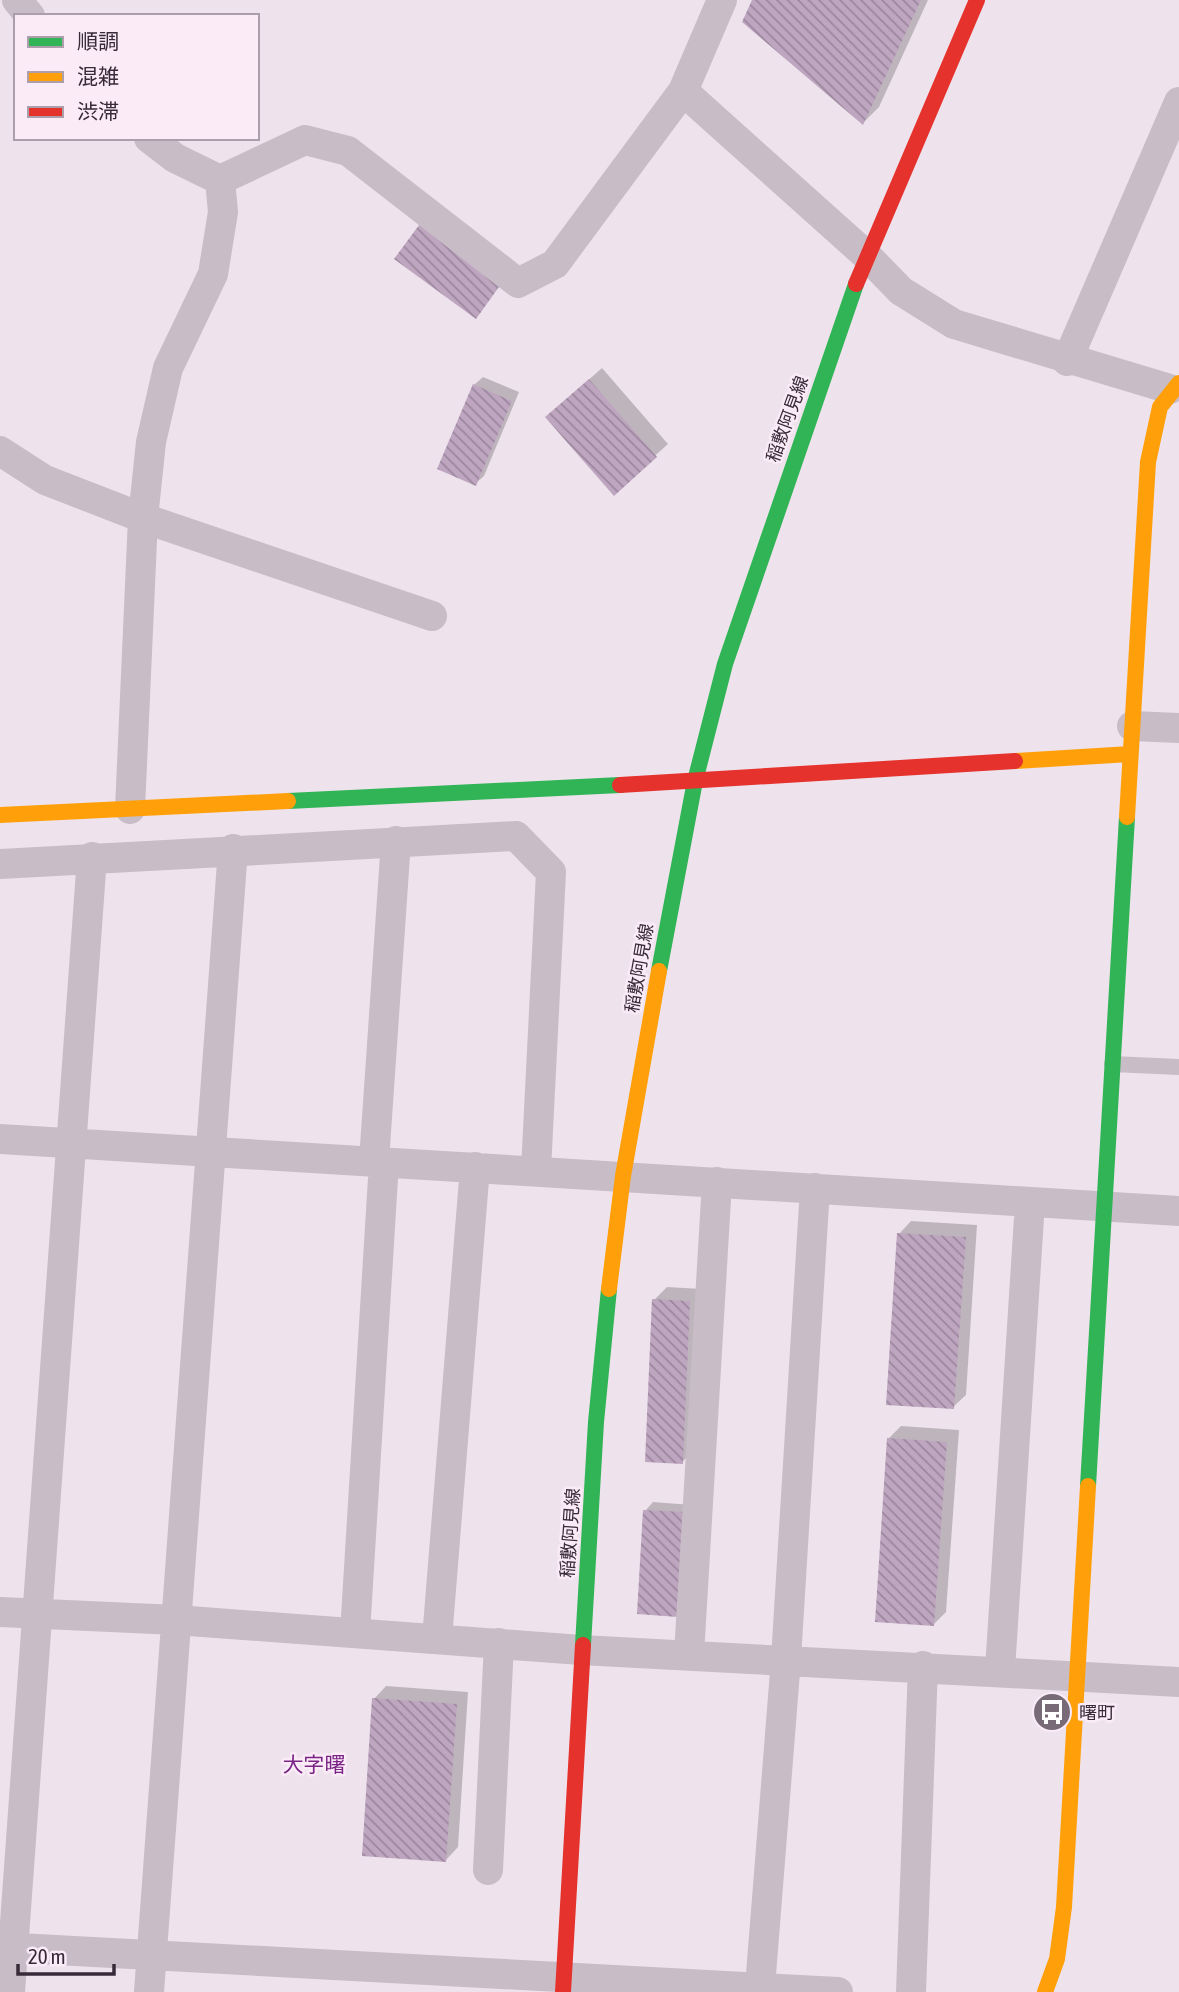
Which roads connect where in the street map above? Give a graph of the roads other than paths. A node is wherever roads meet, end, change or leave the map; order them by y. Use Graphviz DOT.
graph roads {
  1 [pos="17,0"];
  2 [pos="977,0"];
  3 [pos="711,5"];
  4 [pos="28,14"];
  5 [pos="683,91"];
  6 [pos="1179,102"];
  7 [pos="152,140"];
  8 [pos="220,180"];
  9 [pos="866,256"];
  10 [pos="1067,361"];
  11 [pos="1174,386"];
  12 [pos="0,451"];
  13 [pos="143,518"];
  14 [pos="432,616"];
  15 [pos="1179,728"];
  16 [pos="1131,740"];
  17 [pos="695,781"];
  18 [pos="130,809"];
  19 [pos="0,815"];
  20 [pos="396,841"];
  21 [pos="233,849"];
  22 [pos="92,857"];
  23 [pos="0,863"];
  24 [pos="1112,1064"];
  25 [pos="1179,1068"];
  26 [pos="0,1139"];
  27 [pos="71,1144"];
  28 [pos="211,1152"];
  29 [pos="379,1161"];
  30 [pos="475,1167"];
  31 [pos="536,1170"];
  32 [pos="623,1176"];
  33 [pos="717,1182"];
  34 [pos="815,1188"];
  35 [pos="1030,1202"];
  36 [pos="1103,1206"];
  37 [pos="1179,1211"];
  38 [pos="0,1612"];
  39 [pos="37,1614"];
  40 [pos="176,1620"];
  41 [pos="355,1633"];
  42 [pos="436,1639"];
  43 [pos="499,1643"];
  44 [pos="581,1650"];
  45 [pos="689,1655"];
  46 [pos="786,1659"];
  47 [pos="923,1666"];
  48 [pos="1000,1670"];
  49 [pos="1075,1674"];
  50 [pos="1179,1682"];
  51 [pos="488,1870"];
  52 [pos="6,1948"];
  53 [pos="151,1955"];
  54 [pos="564,1985"];
  55 [pos="760,1987"];
  56 [pos="9,1992"];
  57 [pos="149,1992"];
  58 [pos="838,1992"];
  59 [pos="911,1992"];
  60 [pos="1045,1992"];
  1 -- 4 [label="street"];
  2 -- 9 [label="street, 稲敷阿見線"];
  3 -- 5 [label="street"];
  5 -- 8 [label="street"];
  5 -- 9 [label="street"];
  6 -- 10 [label="street"];
  7 -- 8 [label="street"];
  8 -- 13 [label="street"];
  9 -- 10 [label="street"];
  9 -- 17 [label="street, 稲敷阿見線"];
  10 -- 11 [label="street"];
  11 -- 16 [label="street"];
  12 -- 13 [label="street"];
  13 -- 14 [label="street"];
  13 -- 18 [label="street"];
  15 -- 16 [label="street"];
  16 -- 17 [label="street"];
  16 -- 24 [label="street"];
  17 -- 18 [label="street"];
  17 -- 32 [label="street, 稲敷阿見線"];
  18 -- 19 [label="street"];
  20 -- 21 [label="street"];
  20 -- 29 [label="street"];
  20 -- 31 [label="street"];
  21 -- 22 [label="street"];
  21 -- 28 [label="street"];
  22 -- 23 [label="street"];
  22 -- 27 [label="street"];
  24 -- 25 [label="lane"];
  24 -- 36 [label="street"];
  26 -- 27 [label="street"];
  27 -- 28 [label="street"];
  27 -- 39 [label="street"];
  28 -- 29 [label="street"];
  28 -- 40 [label="street"];
  29 -- 30 [label="street"];
  29 -- 41 [label="street"];
  30 -- 31 [label="street"];
  30 -- 42 [label="street"];
  31 -- 32 [label="street"];
  32 -- 33 [label="street"];
  32 -- 44 [label="street, 稲敷阿見線"];
  33 -- 34 [label="street"];
  33 -- 45 [label="street"];
  34 -- 35 [label="street"];
  34 -- 46 [label="street"];
  35 -- 36 [label="street"];
  35 -- 48 [label="street"];
  36 -- 37 [label="street"];
  36 -- 49 [label="street"];
  38 -- 39 [label="street"];
  39 -- 40 [label="street"];
  39 -- 52 [label="street"];
  40 -- 41 [label="street"];
  40 -- 53 [label="street"];
  41 -- 42 [label="street"];
  42 -- 43 [label="street"];
  43 -- 44 [label="street"];
  43 -- 51 [label="street"];
  44 -- 45 [label="street"];
  44 -- 54 [label="street, 稲敷阿見線"];
  45 -- 46 [label="street"];
  46 -- 47 [label="street"];
  46 -- 55 [label="street"];
  47 -- 48 [label="street"];
  47 -- 59 [label="street"];
  48 -- 49 [label="street"];
  49 -- 50 [label="street"];
  49 -- 60 [label="street"];
  52 -- 53 [label="street"];
  52 -- 56 [label="street"];
  53 -- 54 [label="street"];
  53 -- 57 [label="street"];
  54 -- 55 [label="street"];
  55 -- 58 [label="street"];
}
